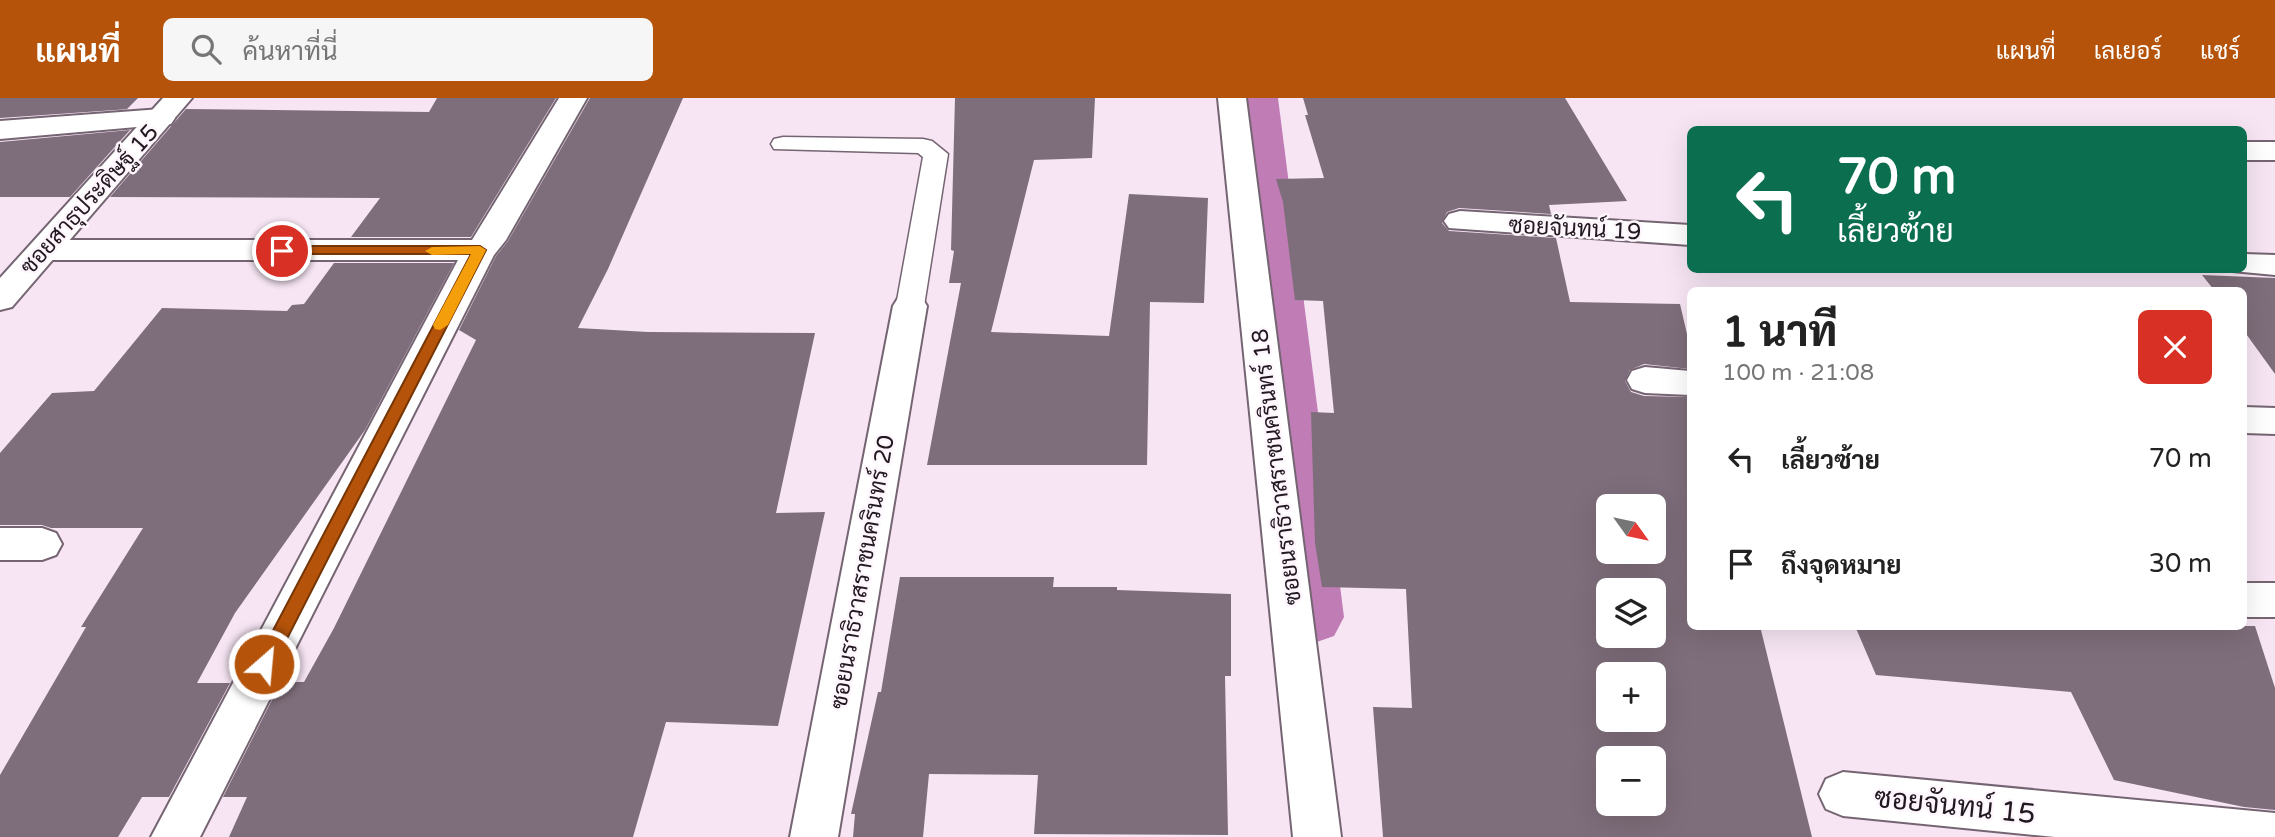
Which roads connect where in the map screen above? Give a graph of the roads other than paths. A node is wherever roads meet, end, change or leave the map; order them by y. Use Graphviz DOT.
graph roads {
  1 [pos="573,98"];
  2 [pos="1232,98"];
  3 [pos="170,108"];
  4 [pos="0,130"];
  5 [pos="783,144"];
  6 [pos="2247,151"];
  7 [pos="2275,151"];
  8 [pos="1460,221"];
  9 [pos="1687,235"];
  10 [pos="44,250"];
  11 [pos="480,250"];
  12 [pos="2247,264"];
  13 [pos="2275,265"];
  14 [pos="0,299"];
  15 [pos="910,306"];
  16 [pos="1644,380"];
  17 [pos="1687,383"];
  18 [pos="2247,420"];
  19 [pos="2275,421"];
  20 [pos="0,544"];
  21 [pos="42,544"];
  22 [pos="2247,600"];
  23 [pos="2275,600"];
  24 [pos="1843,794"];
  25 [pos="2275,836"];
  26 [pos="175,837"];
  27 [pos="814,837"];
  28 [pos="1317,837"];
  1 -- 11 [label="street"];
  2 -- 28 [label="street, ซอยนราธิวาสราชนครินทร์ 18"];
  3 -- 4 [label="street"];
  3 -- 10 [label="street, ซอยสาธุประดิษฐ์ 15"];
  5 -- 15 [label="lane"];
  6 -- 7 [label="street"];
  8 -- 9 [label="street, ซอยจันทน์ 19"];
  10 -- 11 [label="street"];
  10 -- 14 [label="street, ซอยสาธุประดิษฐ์ 15"];
  11 -- 26 [label="street"];
  12 -- 13 [label="street"];
  15 -- 27 [label="street, ซอยนราธิวาสราชนครินทร์ 20"];
  16 -- 17 [label="street"];
  18 -- 19 [label="street"];
  20 -- 21 [label="street"];
  22 -- 23 [label="street"];
  24 -- 25 [label="street, ซอยจันทน์ 15"];
}
